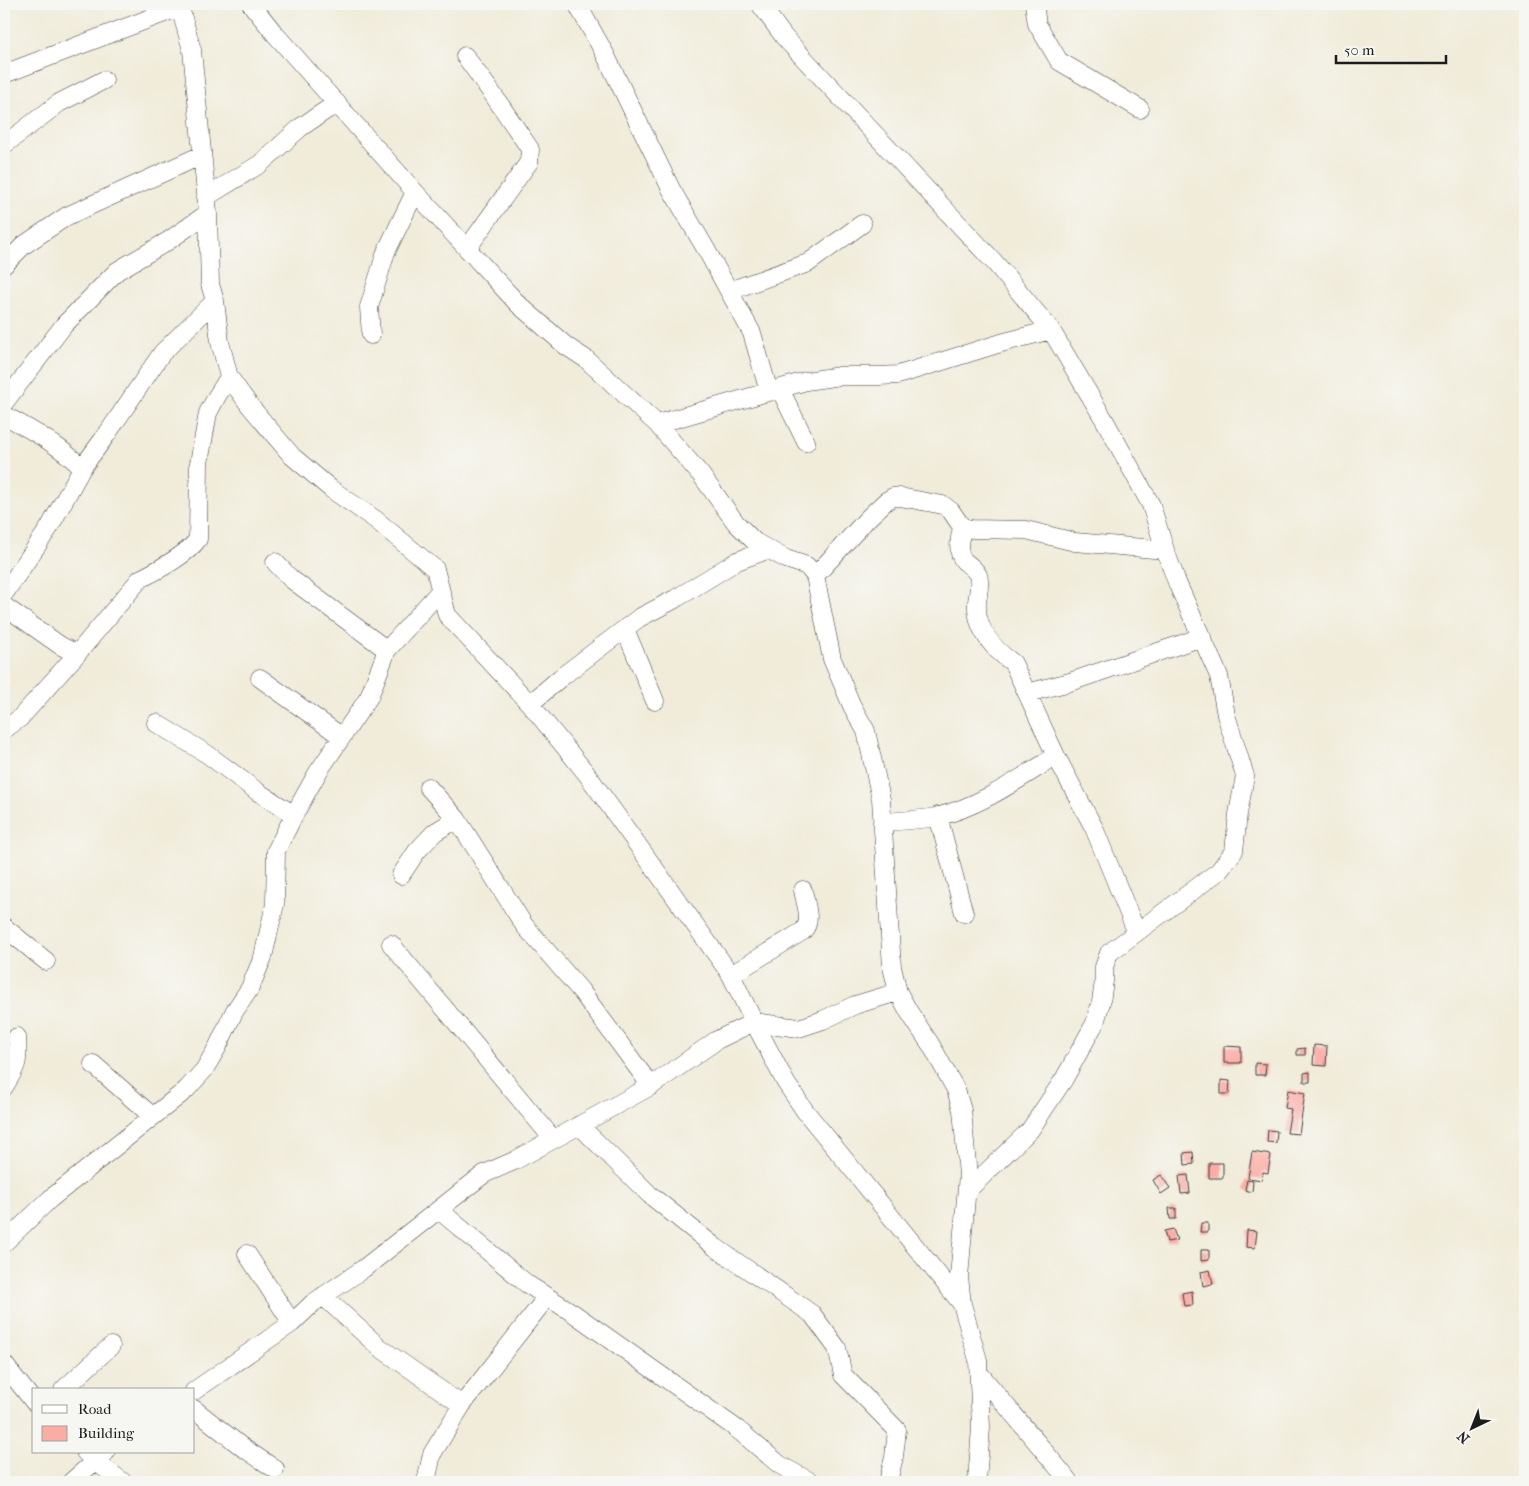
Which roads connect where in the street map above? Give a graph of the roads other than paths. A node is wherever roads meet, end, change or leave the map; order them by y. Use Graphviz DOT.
graph roads {
  1 [pos="251,4"];
  2 [pos="577,4"];
  3 [pos="760,4"];
  4 [pos="1034,4"];
  5 [pos="179,6"];
  6 [pos="465,56"];
  7 [pos="4,74"];
  8 [pos="104,80"];
  9 [pos="337,103"];
  10 [pos="1140,109"];
  11 [pos="4,145"];
  12 [pos="202,155"];
  13 [pos="415,192"];
  14 [pos="207,205"];
  15 [pos="862,224"];
  16 [pos="467,249"];
  17 [pos="4,265"];
  18 [pos="728,291"];
  19 [pos="215,300"];
  20 [pos="1051,330"];
  21 [pos="371,335"];
  22 [pos="230,377"];
  23 [pos="775,391"];
  24 [pos="4,403"];
  25 [pos="4,415"];
  26 [pos="657,424"];
  27 [pos="806,442"];
  28 [pos="82,468"];
  29 [pos="962,527"];
  30 [pos="767,550"];
  31 [pos="1165,550"];
  32 [pos="275,562"];
  33 [pos="815,576"];
  34 [pos="440,591"];
  35 [pos="4,594"];
  36 [pos="4,606"];
  37 [pos="625,629"];
  38 [pos="1202,637"];
  39 [pos="387,650"];
  40 [pos="77,654"];
  41 [pos="260,678"];
  42 [pos="1027,693"];
  43 [pos="655,701"];
  44 [pos="530,704"];
  45 [pos="156,723"];
  46 [pos="4,730"];
  47 [pos="342,737"];
  48 [pos="1056,756"];
  49 [pos="428,787"];
  50 [pos="294,815"];
  51 [pos="938,816"];
  52 [pos="457,819"];
  53 [pos="882,822"];
  54 [pos="401,875"];
  55 [pos="803,890"];
  56 [pos="964,913"];
  57 [pos="4,927"];
  58 [pos="1136,931"];
  59 [pos="391,944"];
  60 [pos="46,961"];
  61 [pos="731,975"];
  62 [pos="898,992"];
  63 [pos="754,1022"];
  64 [pos="17,1037"];
  65 [pos="93,1064"];
  66 [pos="651,1086"];
  67 [pos="4,1087"];
  68 [pos="152,1116"];
  69 [pos="579,1125"];
  70 [pos="553,1139"];
  71 [pos="967,1191"];
  72 [pos="439,1210"];
  73 [pos="4,1243"];
  74 [pos="247,1254"];
  75 [pos="324,1296"];
  76 [pos="547,1297"];
  77 [pos="962,1304"];
  78 [pos="292,1323"];
  79 [pos="111,1346"];
  80 [pos="4,1364"];
  81 [pos="979,1373"];
  82 [pos="65,1388"];
  83 [pos="195,1390"];
  84 [pos="32,1399"];
  85 [pos="462,1405"];
  86 [pos="195,1410"];
  87 [pos="96,1455"];
  88 [pos="275,1469"];
  89 [pos="70,1482"];
  90 [pos="123,1482"];
  91 [pos="426,1482"];
  92 [pos="811,1482"];
  93 [pos="888,1482"];
  94 [pos="977,1482"];
  95 [pos="1069,1482"];
  1 -- 9 [label="street"];
  2 -- 18 [label="street"];
  3 -- 20 [label="street"];
  4 -- 10 [label="street"];
  5 -- 7 [label="street"];
  5 -- 12 [label="street"];
  6 -- 16 [label="street"];
  8 -- 11 [label="street"];
  9 -- 13 [label="street"];
  9 -- 14 [label="street"];
  12 -- 14 [label="street"];
  12 -- 17 [label="street"];
  13 -- 16 [label="street"];
  13 -- 21 [label="street"];
  14 -- 19 [label="street"];
  14 -- 24 [label="street"];
  15 -- 18 [label="street"];
  16 -- 26 [label="street"];
  18 -- 23 [label="street"];
  19 -- 22 [label="street"];
  19 -- 28 [label="street"];
  20 -- 23 [label="street"];
  20 -- 31 [label="street"];
  22 -- 34 [label="street"];
  22 -- 40 [label="street"];
  23 -- 26 [label="street"];
  23 -- 27 [label="street"];
  25 -- 28 [label="street"];
  26 -- 30 [label="street"];
  28 -- 35 [label="street"];
  29 -- 31 [label="street"];
  29 -- 33 [label="street"];
  29 -- 42 [label="street"];
  30 -- 33 [label="street"];
  30 -- 37 [label="street"];
  31 -- 38 [label="street"];
  32 -- 39 [label="street"];
  33 -- 53 [label="street"];
  34 -- 39 [label="street"];
  34 -- 44 [label="street"];
  36 -- 40 [label="street"];
  37 -- 43 [label="street"];
  37 -- 44 [label="street"];
  38 -- 42 [label="street"];
  38 -- 58 [label="street"];
  39 -- 47 [label="street"];
  40 -- 46 [label="street"];
  41 -- 47 [label="street"];
  42 -- 48 [label="street"];
  44 -- 61 [label="street"];
  45 -- 50 [label="street"];
  47 -- 50 [label="street"];
  48 -- 51 [label="street"];
  48 -- 58 [label="street"];
  49 -- 52 [label="street"];
  50 -- 68 [label="street"];
  51 -- 53 [label="street"];
  51 -- 56 [label="street"];
  52 -- 54 [label="street"];
  52 -- 66 [label="street"];
  53 -- 62 [label="street"];
  55 -- 61 [label="street"];
  57 -- 60 [label="street"];
  58 -- 71 [label="street"];
  59 -- 70 [label="street"];
  61 -- 63 [label="street"];
  62 -- 63 [label="street"];
  62 -- 71 [label="street"];
  63 -- 66 [label="street"];
  63 -- 77 [label="street"];
  64 -- 67 [label="street"];
  65 -- 68 [label="street"];
  66 -- 69 [label="street"];
  68 -- 73 [label="street"];
  69 -- 70 [label="street"];
  69 -- 93 [label="street"];
  70 -- 72 [label="street"];
  71 -- 77 [label="street"];
  72 -- 75 [label="street"];
  72 -- 76 [label="street"];
  74 -- 78 [label="street"];
  75 -- 78 [label="street"];
  75 -- 85 [label="street"];
  76 -- 85 [label="street"];
  76 -- 92 [label="street"];
  77 -- 81 [label="street"];
  78 -- 83 [label="street"];
  79 -- 82 [label="street"];
  80 -- 84 [label="street"];
  81 -- 94 [label="street"];
  81 -- 95 [label="street"];
  85 -- 91 [label="street"];
  86 -- 88 [label="street"];
  87 -- 89 [label="street"];
  87 -- 90 [label="street"];
}
